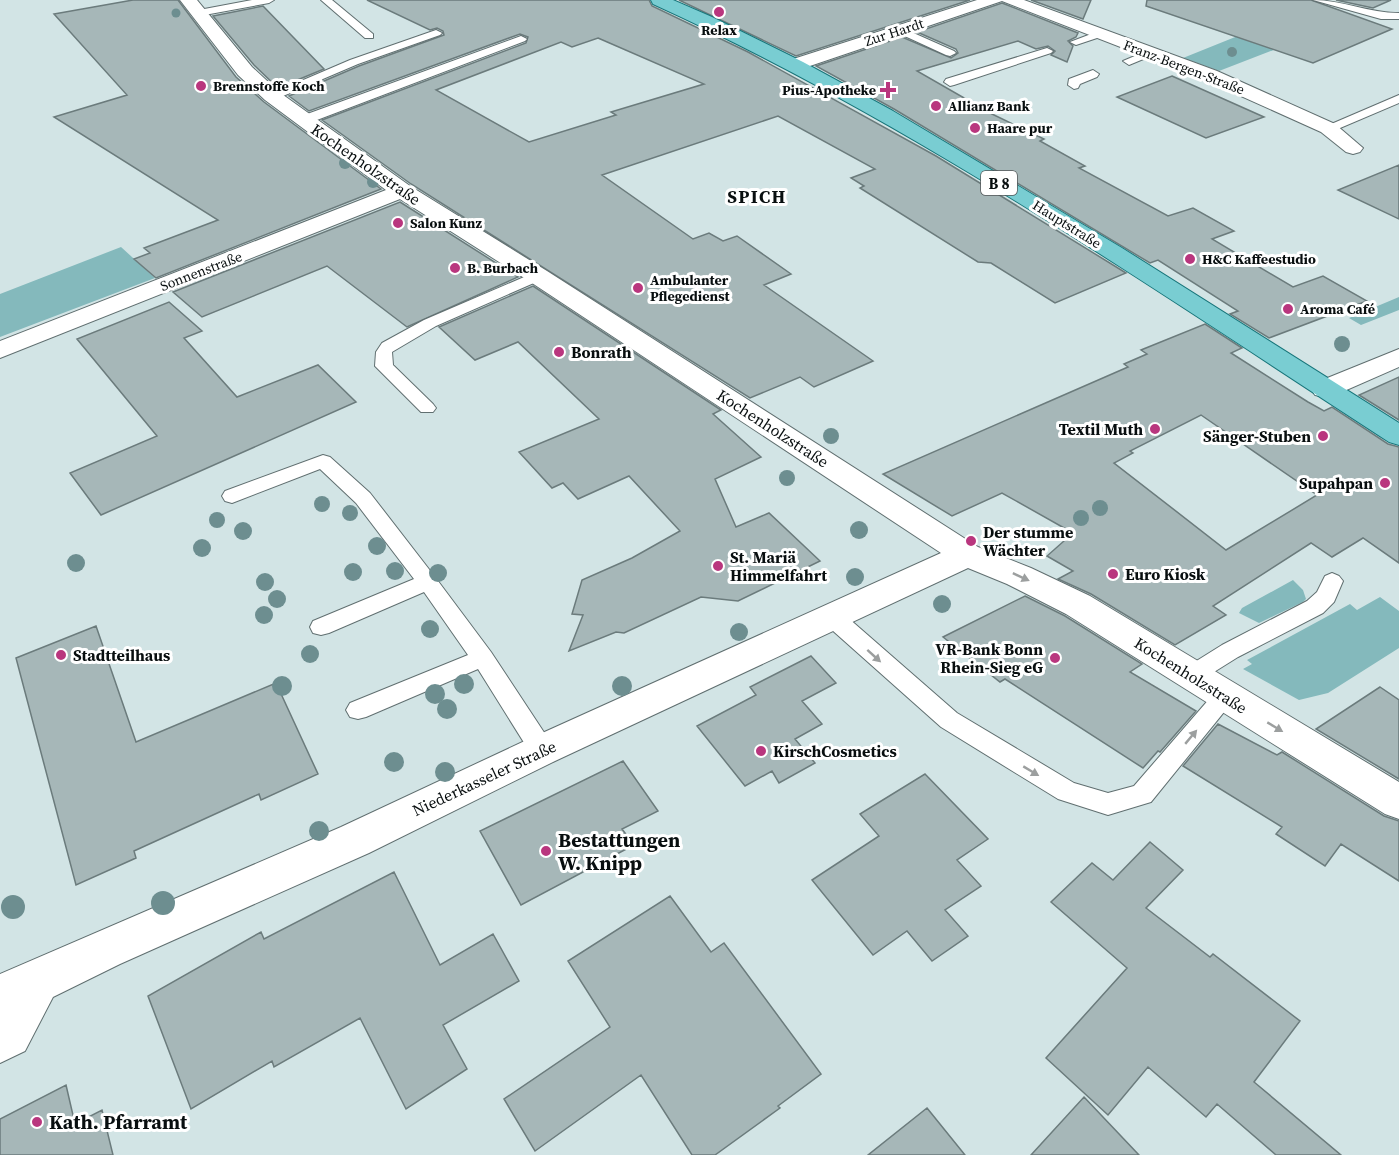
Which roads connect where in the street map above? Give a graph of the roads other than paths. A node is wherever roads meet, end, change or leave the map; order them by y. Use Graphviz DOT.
graph roads {
  1 [pos="269,0"];
  2 [pos="326,0"];
  3 [pos="659,0"];
  4 [pos="994,0"];
  5 [pos="1009,0"];
  6 [pos="1318,0"];
  7 [pos="193,7"];
  8 [pos="1399,16"];
  9 [pos="900,30"];
  10 [pos="436,33"];
  11 [pos="1100,34"];
  12 [pos="369,36"];
  13 [pos="521,39"];
  14 [pos="1076,42"];
  15 [pos="1047,51"];
  16 [pos="1149,53"];
  17 [pos="950,54"];
  18 [pos="344,57"];
  19 [pos="1129,61"];
  20 [pos="794,64"];
  21 [pos="1093,74"];
  22 [pos="950,81"];
  23 [pos="1074,85"];
  24 [pos="269,94"];
  25 [pos="1399,99"];
  26 [pos="304,120"];
  27 [pos="1328,128"];
  28 [pos="1353,148"];
  29 [pos="402,191"];
  30 [pos="538,276"];
  31 [pos="0,350"];
  32 [pos="1399,357"];
  33 [pos="1325,389"];
  34 [pos="427,408"];
  35 [pos="1399,436"];
  36 [pos="232,496"];
  37 [pos="967,555"];
  38 [pos="1332,581"];
  39 [pos="428,582"];
  40 [pos="831,616"];
  41 [pos="321,627"];
  42 [pos="483,658"];
  43 [pos="1190,676"];
  44 [pos="1225,696"];
  45 [pos="358,710"];
  46 [pos="542,750"];
  47 [pos="1399,802"];
  48 [pos="19,989"];
  49 [pos="0,1040"];
  1 -- 7 [label="lane"];
  2 -- 12 [label="lane"];
  3 -- 20 [label="main road, Hauptstraße / B 8"];
  4 -- 9 [label="street, Zur Hardt"];
  5 -- 11 [label="street, Franz-Bergen-Straße"];
  6 -- 8 [label="lane"];
  7 -- 24 [label="street, Kochenholzstraße"];
  9 -- 17 [label="lane"];
  9 -- 20 [label="street, Zur Hardt"];
  10 -- 24 [label="lane"];
  11 -- 14 [label="lane"];
  11 -- 16 [label="street, Franz-Bergen-Straße"];
  13 -- 26 [label="lane"];
  15 -- 22 [label="lane"];
  16 -- 19 [label="lane"];
  16 -- 27 [label="street, Franz-Bergen-Straße"];
  18 -- 24 [label="lane"];
  20 -- 33 [label="main road, Hauptstraße / B 8"];
  21 -- 23 [label="lane"];
  24 -- 26 [label="street, Kochenholzstraße"];
  25 -- 27 [label="lane"];
  26 -- 29 [label="street, Kochenholzstraße"];
  27 -- 28 [label="street, Franz-Bergen-Straße"];
  29 -- 30 [label="street, Kochenholzstraße"];
  29 -- 31 [label="street, Sonnenstraße"];
  30 -- 34 [label="lane"];
  30 -- 37 [label="street, Kochenholzstraße"];
  32 -- 33 [label="street"];
  33 -- 35 [label="main road, Hauptstraße / B 8"];
  36 -- 39 [label="lane"];
  37 -- 40 [label="street, Niederkasseler Straße"];
  37 -- 43 [label="street, Kochenholzstraße, one-way"];
  38 -- 43 [label="lane"];
  39 -- 41 [label="lane"];
  39 -- 42 [label="lane"];
  40 -- 44 [label="lane, one-way"];
  40 -- 46 [label="street, Niederkasseler Straße"];
  42 -- 45 [label="lane"];
  42 -- 46 [label="lane"];
  43 -- 44 [label="street, Kochenholzstraße"];
  44 -- 47 [label="street, Kochenholzstraße, one-way"];
  46 -- 48 [label="street, Niederkasseler Straße"];
  48 -- 49 [label="street"];
}
